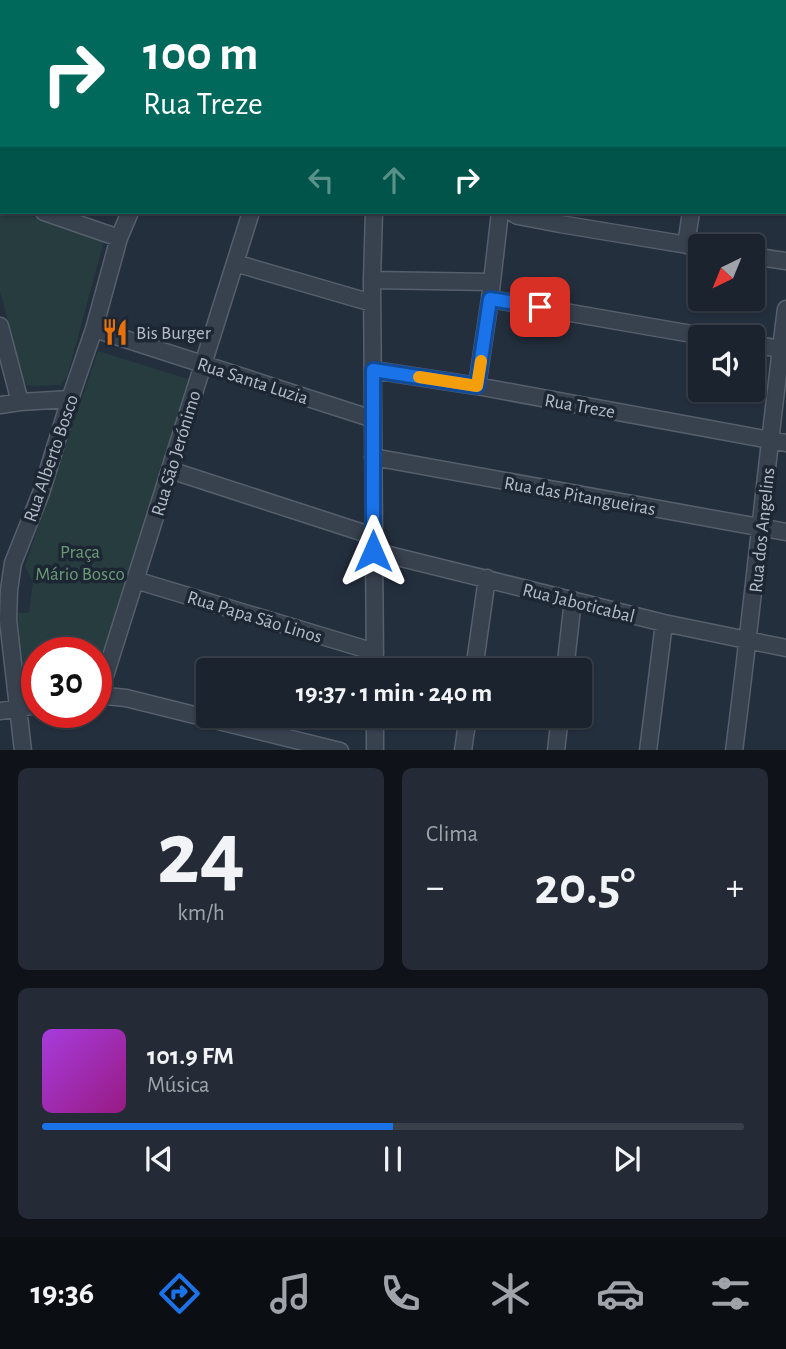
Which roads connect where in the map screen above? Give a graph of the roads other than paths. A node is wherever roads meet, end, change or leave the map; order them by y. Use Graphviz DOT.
graph roads {
  1 [pos="50,214"];
  2 [pos="129,214"];
  3 [pos="250,214"];
  4 [pos="374,214"];
  5 [pos="500,214"];
  6 [pos="521,214"];
  7 [pos="598,214"];
  8 [pos="691,214"];
  9 [pos="594,229"];
  10 [pos="692,234"];
  11 [pos="119,238"];
  12 [pos="688,245"];
  13 [pos="765,258"];
  14 [pos="786,261"];
  15 [pos="235,263"];
  16 [pos="372,280"];
  17 [pos="491,282"];
  18 [pos="490,299"];
  19 [pos="372,303"];
  20 [pos="786,309"];
  21 [pos="0,326"];
  22 [pos="94,330"];
  23 [pos="688,333"];
  24 [pos="765,347"];
  25 [pos="783,350"];
  26 [pos="203,364"];
  27 [pos="373,370"];
  28 [pos="477,386"];
  29 [pos="70,399"];
  30 [pos="20,402"];
  31 [pos="0,405"];
  32 [pos="373,419"];
  33 [pos="778,442"];
  34 [pos="373,457"];
  35 [pos="170,470"];
  36 [pos="760,528"];
  37 [pos="786,532"];
  38 [pos="373,543"];
  39 [pos="6,564"];
  40 [pos="487,578"];
  41 [pos="135,580"];
  42 [pos="573,600"];
  43 [pos="664,623"];
  44 [pos="748,640"];
  45 [pos="786,648"];
  46 [pos="112,651"];
  47 [pos="375,652"];
  48 [pos="375,658"];
  49 [pos="476,658"];
  50 [pos="566,658"];
  51 [pos="112,696"];
  52 [pos="21,707"];
  53 [pos="17,708"];
  54 [pos="0,711"];
  55 [pos="375,728"];
  56 [pos="467,728"];
  57 [pos="559,728"];
  58 [pos="309,747"];
  59 [pos="23,750"];
  60 [pos="332,750"];
  61 [pos="376,750"];
  62 [pos="464,750"];
  63 [pos="556,750"];
  64 [pos="648,750"];
  65 [pos="734,750"];
  1 -- 11 [label="street"];
  2 -- 11 [label="street, Rua Alberto Bosco"];
  3 -- 15 [label="street, Rua São Jerónimo"];
  4 -- 16 [label="street"];
  5 -- 17 [label="street"];
  6 -- 9 [label="street"];
  7 -- 9 [label="street"];
  8 -- 10 [label="street"];
  9 -- 12 [label="street"];
  11 -- 22 [label="street, Rua Alberto Bosco"];
  13 -- 14 [label="street"];
  15 -- 19 [label="street"];
  15 -- 26 [label="street, Rua São Jerónimo"];
  16 -- 17 [label="street"];
  16 -- 19 [label="street"];
  17 -- 18 [label="street"];
  18 -- 23 [label="street"];
  18 -- 28 [label="street"];
  19 -- 27 [label="street"];
  20 -- 25 [label="street, Rua dos Angelins"];
  21 -- 30 [label="street"];
  22 -- 26 [label="street, Rua Santa Luzia"];
  22 -- 29 [label="street, Rua Alberto Bosco"];
  24 -- 25 [label="street"];
  25 -- 33 [label="street, Rua dos Angelins"];
  26 -- 32 [label="street, Rua Santa Luzia"];
  26 -- 35 [label="street, Rua São Jerónimo"];
  27 -- 28 [label="street, Rua Treze"];
  27 -- 32 [label="street"];
  28 -- 33 [label="street, Rua Treze"];
  29 -- 30 [label="street"];
  29 -- 39 [label="street, Rua Alberto Bosco"];
  30 -- 31 [label="street"];
  32 -- 34 [label="street"];
  33 -- 36 [label="street, Rua dos Angelins"];
  34 -- 36 [label="street, Rua das Pitangueiras"];
  34 -- 38 [label="street"];
  35 -- 38 [label="street, Rua Jaboticabal"];
  35 -- 41 [label="street, Rua São Jerónimo"];
  36 -- 37 [label="street, Rua das Pitangueiras"];
  36 -- 44 [label="street, Rua dos Angelins"];
  38 -- 40 [label="street, Rua Jaboticabal"];
  38 -- 47 [label="street"];
  39 -- 53 [label="street, Rua Alberto Bosco"];
  40 -- 42 [label="street, Rua Jaboticabal"];
  40 -- 49 [label="street"];
  41 -- 46 [label="street, Rua São Jerónimo"];
  41 -- 47 [label="street, Rua Papa São Linos"];
  42 -- 43 [label="street, Rua Jaboticabal"];
  42 -- 50 [label="street"];
  43 -- 44 [label="street, Rua Jaboticabal"];
  43 -- 64 [label="street"];
  44 -- 45 [label="street, Rua Jaboticabal"];
  44 -- 65 [label="street, Rua dos Angelins"];
  47 -- 48 [label="street"];
  51 -- 58 [label="street"];
  52 -- 53 [label="street"];
  53 -- 54 [label="street"];
  53 -- 59 [label="street, Rua Alberto Bosco"];
  55 -- 61 [label="street"];
  56 -- 62 [label="street"];
  57 -- 63 [label="street"];
  58 -- 60 [label="street"];
}
